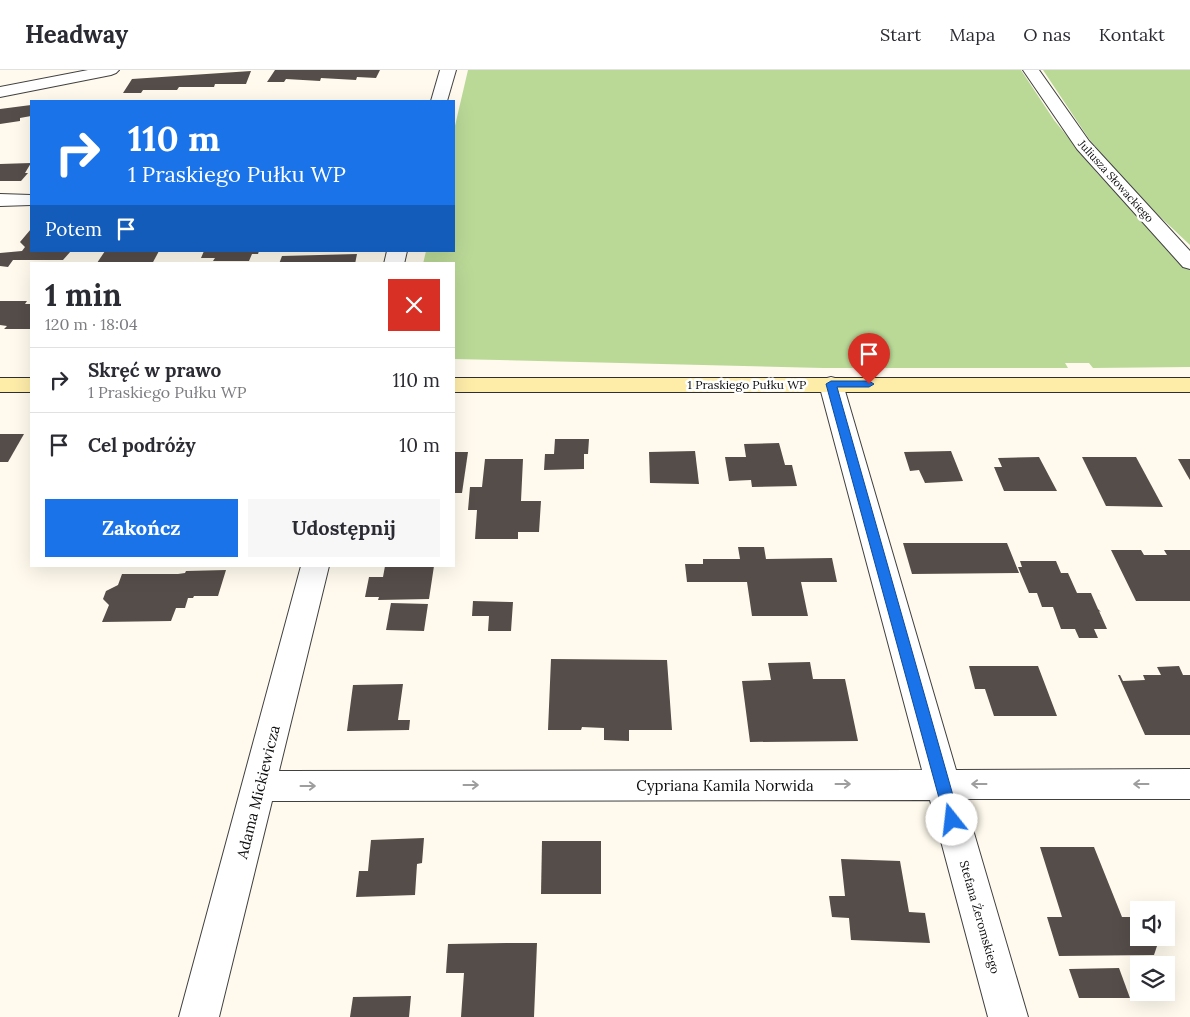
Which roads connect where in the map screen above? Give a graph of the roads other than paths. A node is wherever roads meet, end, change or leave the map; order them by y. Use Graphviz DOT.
graph roads {
  1 [pos="111,70"];
  2 [pos="448,70"];
  3 [pos="1031,70"];
  4 [pos="0,92"];
  5 [pos="439,100"];
  6 [pos="0,200"];
  7 [pos="30,200"];
  8 [pos="1190,263"];
  9 [pos="831,384"];
  10 [pos="0,385"];
  11 [pos="30,385"];
  12 [pos="455,385"];
  13 [pos="1190,385"];
  14 [pos="315,567"];
  15 [pos="942,784"];
  16 [pos="1190,784"];
  17 [pos="259,786"];
  18 [pos="199,1017"];
  19 [pos="1008,1017"];
  1 -- 4 [label="street"];
  2 -- 5 [label="street"];
  3 -- 8 [label="street, Juliusza Słowackiego"];
  6 -- 7 [label="street"];
  9 -- 12 [label="street, 1 Praskiego Pułku WP"];
  9 -- 13 [label="street, 1 Praskiego Pułku WP"];
  9 -- 15 [label="street, Stefana Żeromskiego"];
  10 -- 11 [label="street"];
  14 -- 17 [label="street, Adama Mickiewicza"];
  16 -- 15 [label="street, Cypriana Kamila Norwida, one-way"];
  17 -- 15 [label="street, Cypriana Kamila Norwida, one-way"];
  15 -- 19 [label="street, Stefana Żeromskiego"];
  17 -- 18 [label="street, Adama Mickiewicza"];
}
